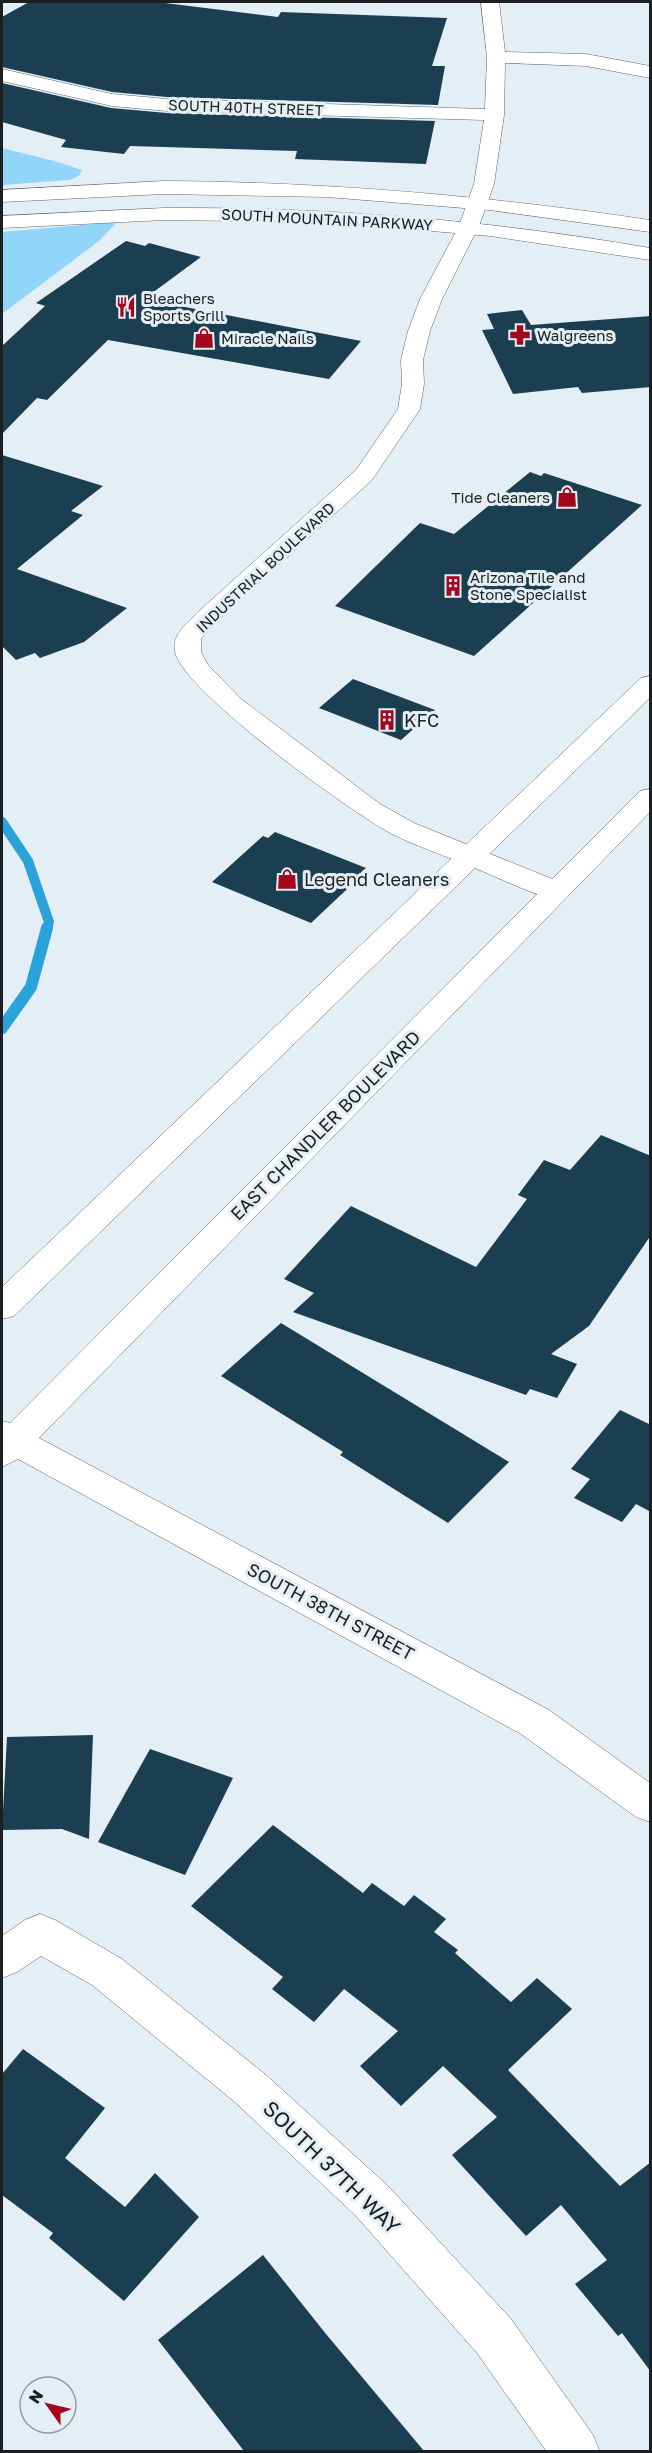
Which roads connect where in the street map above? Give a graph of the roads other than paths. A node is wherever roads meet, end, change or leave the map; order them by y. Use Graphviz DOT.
graph roads {
  1 [pos="490,2"];
  2 [pos="496,57"];
  3 [pos="651,72"];
  4 [pos="2,75"];
  5 [pos="494,115"];
  6 [pos="2,196"];
  7 [pos="473,215"];
  8 [pos="2,222"];
  9 [pos="651,226"];
  10 [pos="651,254"];
  11 [pos="651,684"];
  12 [pos="651,797"];
  13 [pos="471,855"];
  14 [pos="557,891"];
  15 [pos="2,1307"];
  16 [pos="6,1442"];
  17 [pos="651,1805"];
  18 [pos="2,1959"];
  19 [pos="576,2451"];
  1 -- 2 [label="street, INDUSTRIAL BOULEVARD"];
  2 -- 3 [label="street"];
  2 -- 5 [label="street, INDUSTRIAL BOULEVARD"];
  4 -- 5 [label="street, SOUTH 40TH STREET"];
  5 -- 7 [label="street, INDUSTRIAL BOULEVARD"];
  6 -- 7 [label="street, SOUTH MOUNTAIN PARKWAY"];
  7 -- 8 [label="street, SOUTH MOUNTAIN PARKWAY"];
  7 -- 9 [label="street, SOUTH MOUNTAIN PARKWAY"];
  7 -- 10 [label="street, SOUTH MOUNTAIN PARKWAY"];
  7 -- 13 [label="street, INDUSTRIAL BOULEVARD"];
  11 -- 13 [label="street"];
  12 -- 14 [label="street, EAST CHANDLER BOULEVARD"];
  13 -- 14 [label="street, INDUSTRIAL BOULEVARD"];
  13 -- 15 [label="street"];
  14 -- 16 [label="street, EAST CHANDLER BOULEVARD"];
  16 -- 17 [label="street, SOUTH 38TH STREET"];
  18 -- 19 [label="street, SOUTH 37TH WAY"];
}
